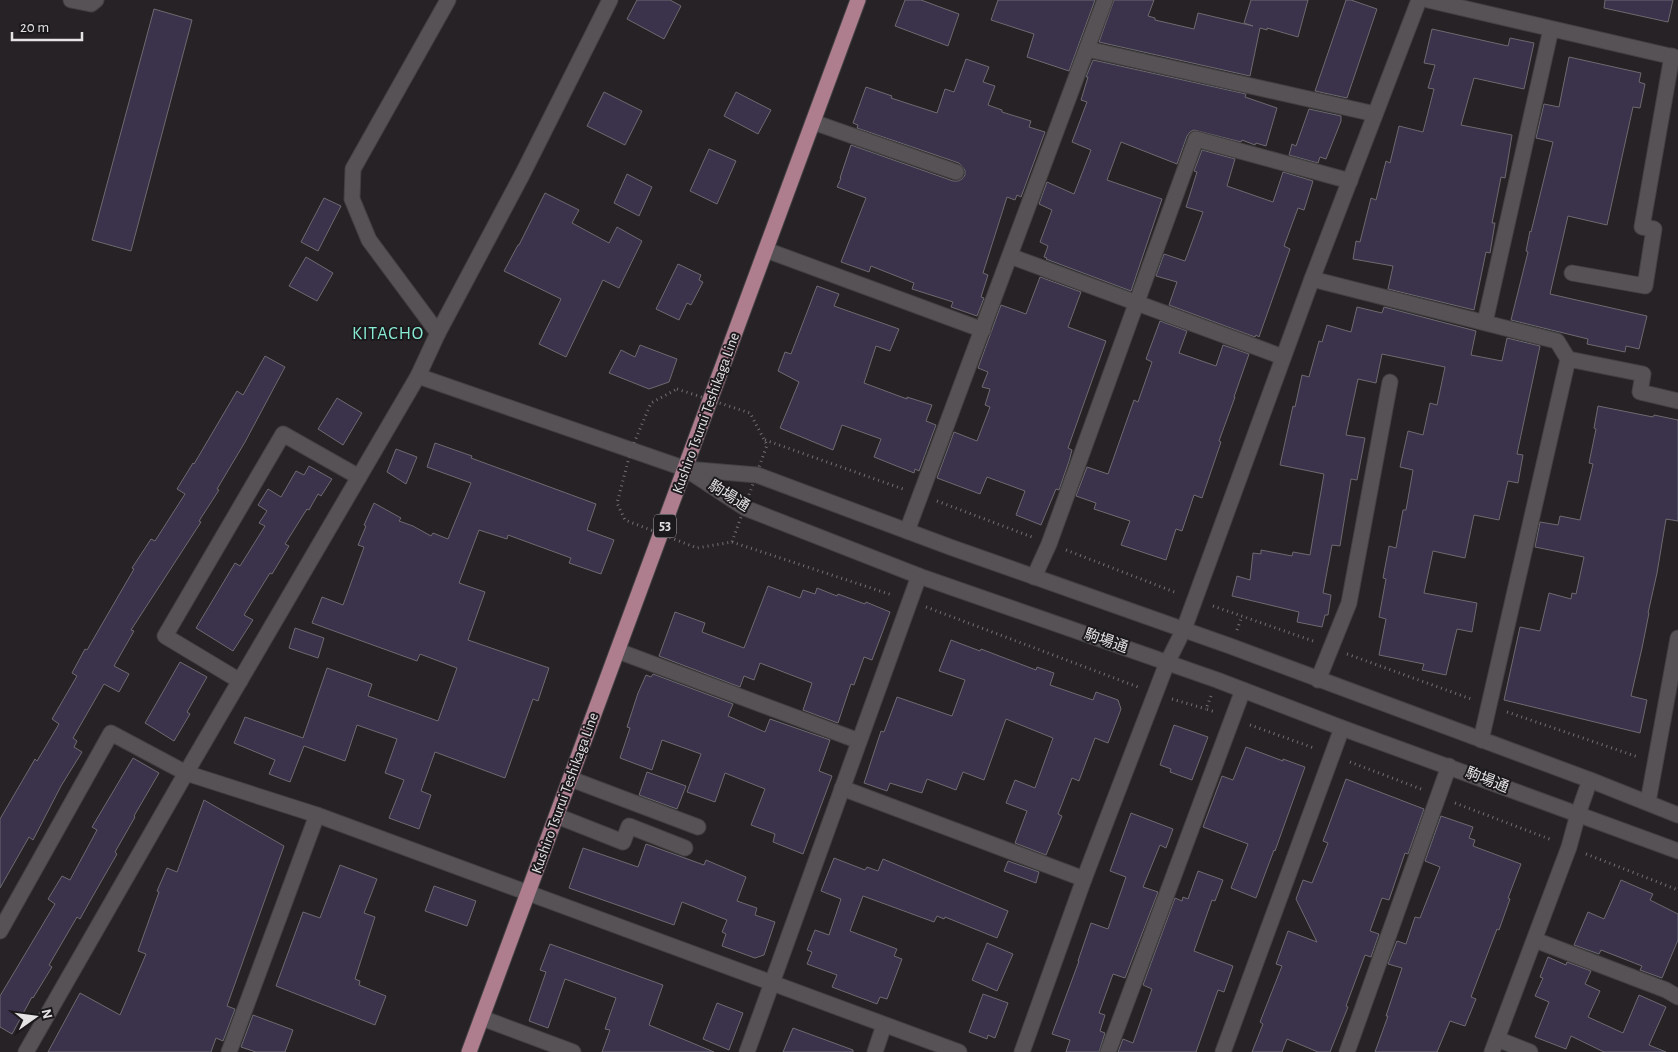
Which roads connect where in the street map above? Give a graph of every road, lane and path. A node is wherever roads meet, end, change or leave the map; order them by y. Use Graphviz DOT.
graph roads {
  1 [pos="71,0"];
  2 [pos="96,0"];
  3 [pos="448,0"];
  4 [pos="610,0"];
  5 [pos="858,0"];
  6 [pos="1106,0"];
  7 [pos="1419,0"];
  8 [pos="1428,0"];
  9 [pos="1551,29"];
  10 [pos="1087,49"];
  11 [pos="1675,57"];
  12 [pos="1375,114"];
  13 [pos="813,122"];
  14 [pos="956,172"];
  15 [pos="1350,180"];
  16 [pos="766,250"];
  17 [pos="1010,256"];
  18 [pos="1572,273"];
  19 [pos="1312,279"];
  20 [pos="1137,302"];
  21 [pos="1485,322"];
  22 [pos="983,330"];
  23 [pos="438,334"];
  24 [pos="1284,357"];
  25 [pos="1568,359"];
  26 [pos="418,376"];
  27 [pos="1390,382"];
  28 [pos="1678,401"];
  29 [pos="765,440"];
  30 [pos="686,469"];
  31 [pos="359,477"];
  32 [pos="921,495"];
  33 [pos="907,531"];
  34 [pos="732,542"];
  35 [pos="1049,544"];
  36 [pos="919,576"];
  37 [pos="1034,577"];
  38 [pos="1195,599"];
  39 [pos="910,601"];
  40 [pos="1184,629"];
  41 [pos="1678,638"];
  42 [pos="1331,648"];
  43 [pos="618,651"];
  44 [pos="1167,663"];
  45 [pos="1318,680"];
  46 [pos="240,681"];
  47 [pos="1243,690"];
  48 [pos="1155,694"];
  49 [pos="1489,706"];
  50 [pos="1206,709"];
  51 [pos="1342,728"];
  52 [pos="1482,740"];
  53 [pos="859,741"];
  54 [pos="1655,763"];
  55 [pos="1449,766"];
  56 [pos="186,773"];
  57 [pos="570,779"];
  58 [pos="1590,780"];
  59 [pos="842,788"];
  60 [pos="1648,802"];
  61 [pos="1578,814"];
  62 [pos="317,815"];
  63 [pos="1678,815"];
  64 [pos="557,816"];
  65 [pos="698,827"];
  66 [pos="1569,847"];
  67 [pos="685,848"];
  68 [pos="1678,851"];
  69 [pos="1084,879"];
  70 [pos="1678,890"];
  71 [pos="528,894"];
  72 [pos="0,931"];
  73 [pos="1535,940"];
  74 [pos="772,984"];
  75 [pos="1678,997"];
  76 [pos="482,1018"];
  77 [pos="884,1025"];
  78 [pos="1495,1046"];
  79 [pos="26,1052"];
  80 [pos="229,1052"];
  81 [pos="469,1052"];
  82 [pos="573,1052"];
  83 [pos="747,1052"];
  84 [pos="875,1052"];
  85 [pos="959,1052"];
  86 [pos="1022,1052"];
  87 [pos="1108,1052"];
  88 [pos="1223,1052"];
  89 [pos="1347,1052"];
  90 [pos="1530,1052"];
  1 -- 2 [label="street"];
  3 -- 23 [label="street"];
  4 -- 23 [label="street"];
  5 -- 13 [label="main road, Kushiro Tsurui Teshikaga Line / 53"];
  6 -- 10 [label="street"];
  7 -- 12 [label="street"];
  8 -- 9 [label="street"];
  9 -- 11 [label="street"];
  9 -- 21 [label="street"];
  10 -- 12 [label="street"];
  10 -- 17 [label="street"];
  11 -- 18 [label="street"];
  12 -- 15 [label="street"];
  13 -- 14 [label="street"];
  13 -- 16 [label="main road, Kushiro Tsurui Teshikaga Line / 53"];
  15 -- 19 [label="street"];
  15 -- 20 [label="street"];
  16 -- 22 [label="street"];
  16 -- 30 [label="main road, Kushiro Tsurui Teshikaga Line / 53"];
  17 -- 20 [label="street"];
  17 -- 22 [label="street"];
  19 -- 21 [label="street"];
  19 -- 24 [label="street"];
  20 -- 24 [label="street"];
  20 -- 35 [label="street"];
  21 -- 25 [label="street"];
  22 -- 32 [label="street"];
  23 -- 26 [label="street"];
  24 -- 38 [label="street"];
  25 -- 28 [label="street"];
  25 -- 49 [label="street"];
  26 -- 30 [label="street"];
  26 -- 31 [label="street"];
  27 -- 42 [label="street"];
  29 -- 32 [label="path"];
  30 -- 33 [label="street, 駒場通"];
  30 -- 36 [label="street, 駒場通"];
  30 -- 43 [label="main road, Kushiro Tsurui Teshikaga Line / 53"];
  31 -- 46 [label="street"];
  31 -- 46 [label="street"];
  32 -- 33 [label="street"];
  32 -- 35 [label="path"];
  33 -- 37 [label="street, 駒場通"];
  34 -- 39 [label="path"];
  35 -- 37 [label="street"];
  35 -- 38 [label="path"];
  36 -- 39 [label="street"];
  36 -- 44 [label="street, 駒場通"];
  37 -- 40 [label="street, 駒場通"];
  38 -- 40 [label="street"];
  38 -- 42 [label="path"];
  39 -- 48 [label="path"];
  39 -- 53 [label="street"];
  40 -- 44 [label="street"];
  40 -- 45 [label="street, 駒場通"];
  41 -- 54 [label="street"];
  42 -- 45 [label="street"];
  42 -- 49 [label="path"];
  43 -- 53 [label="street"];
  43 -- 57 [label="main road, Kushiro Tsurui Teshikaga Line / 53"];
  44 -- 47 [label="street, 駒場通"];
  44 -- 48 [label="street"];
  45 -- 52 [label="street, 駒場通"];
  46 -- 56 [label="street"];
  47 -- 51 [label="street, 駒場通"];
  47 -- 87 [label="street"];
  48 -- 50 [label="path"];
  48 -- 69 [label="street"];
  49 -- 52 [label="street"];
  49 -- 54 [label="path"];
  51 -- 55 [label="street, 駒場通"];
  51 -- 88 [label="street"];
  52 -- 58 [label="street, 駒場通"];
  53 -- 59 [label="street"];
  54 -- 60 [label="street"];
  55 -- 61 [label="street, 駒場通"];
  55 -- 89 [label="street"];
  56 -- 62 [label="street"];
  56 -- 72 [label="street"];
  56 -- 79 [label="street"];
  57 -- 64 [label="main road, Kushiro Tsurui Teshikaga Line / 53"];
  57 -- 65 [label="street"];
  58 -- 60 [label="street, 駒場通"];
  58 -- 61 [label="street"];
  59 -- 69 [label="street"];
  59 -- 74 [label="street"];
  60 -- 63 [label="street, 駒場通"];
  61 -- 66 [label="street"];
  61 -- 68 [label="street, 駒場通"];
  62 -- 71 [label="street"];
  62 -- 80 [label="street"];
  64 -- 67 [label="street"];
  64 -- 71 [label="main road, Kushiro Tsurui Teshikaga Line / 53"];
  66 -- 70 [label="path"];
  66 -- 73 [label="street"];
  69 -- 86 [label="street"];
  71 -- 74 [label="street"];
  71 -- 76 [label="main road, Kushiro Tsurui Teshikaga Line / 53"];
  73 -- 75 [label="street"];
  73 -- 78 [label="street"];
  74 -- 77 [label="street"];
  74 -- 83 [label="street"];
  76 -- 81 [label="main road, Kushiro Tsurui Teshikaga Line / 53"];
  76 -- 82 [label="street"];
  77 -- 84 [label="street"];
  77 -- 85 [label="street"];
  78 -- 90 [label="street"];
}
